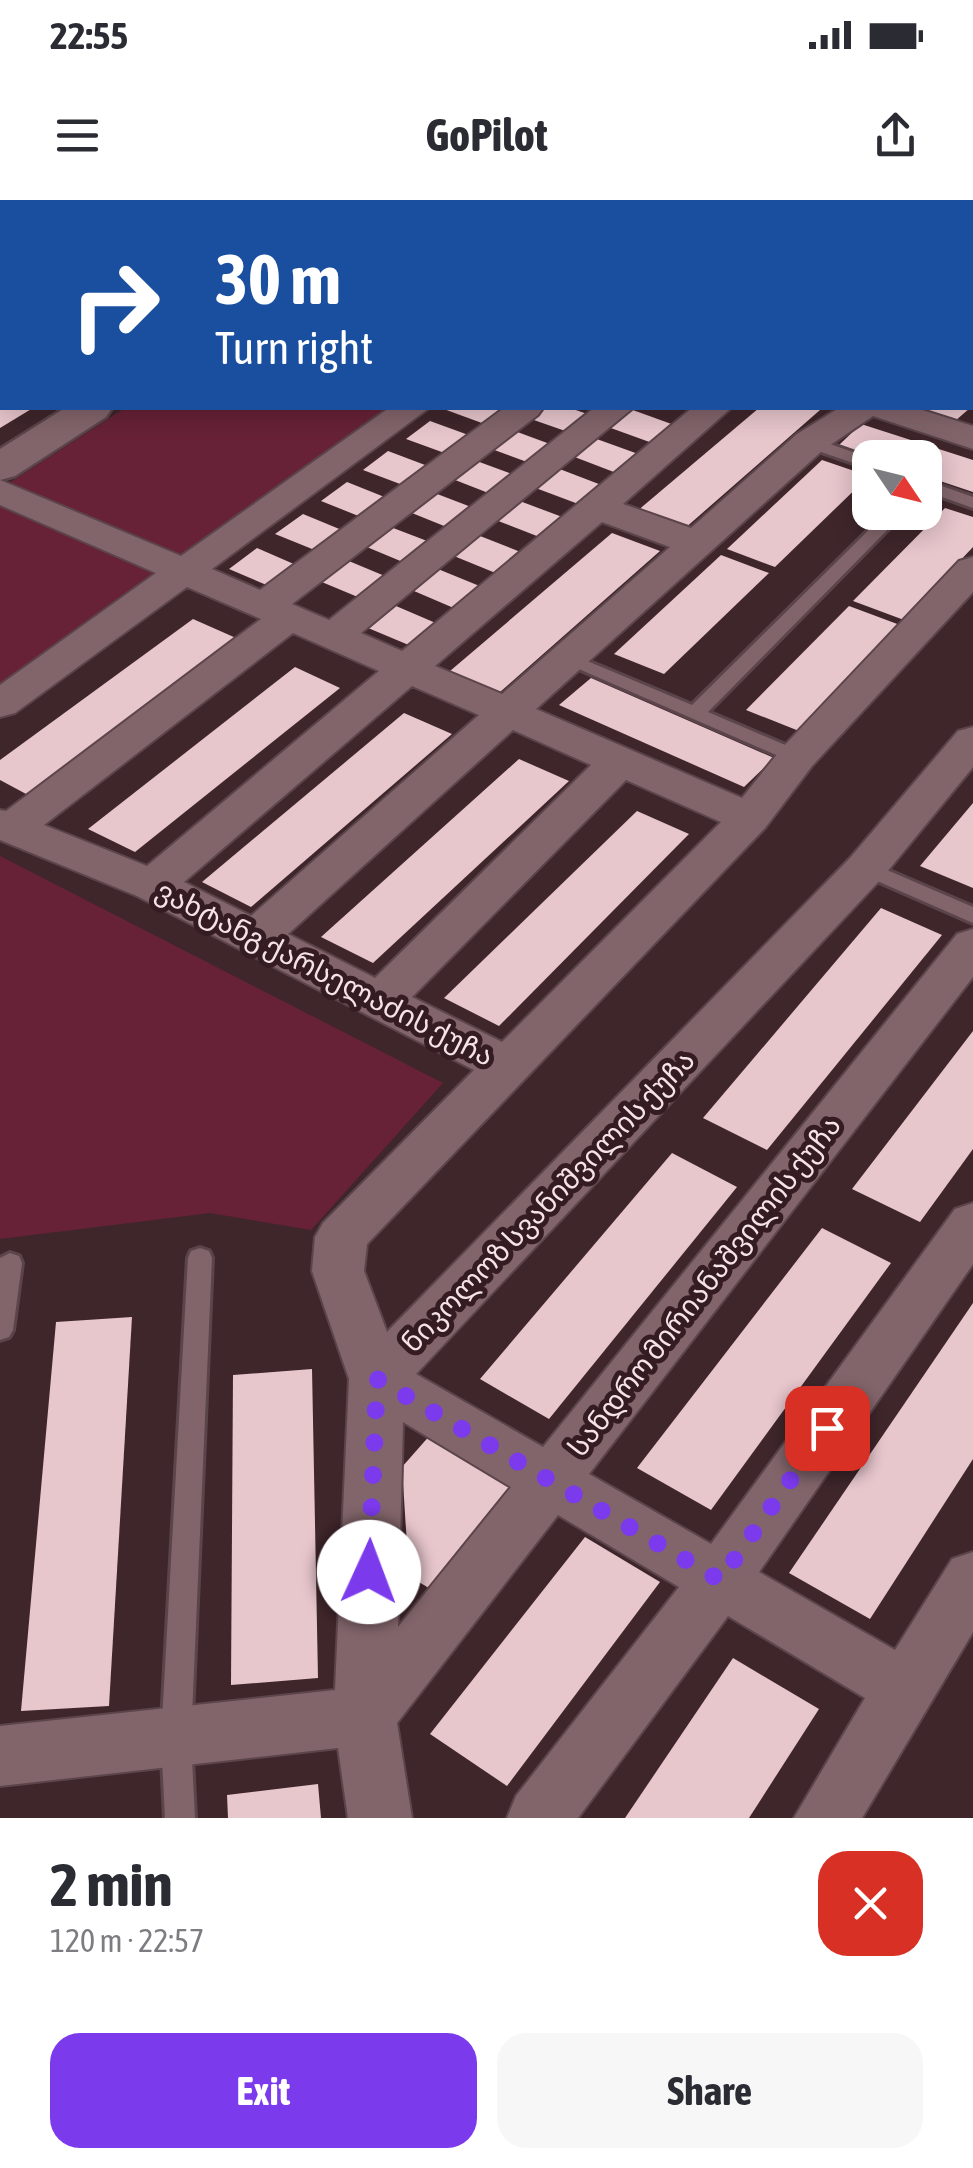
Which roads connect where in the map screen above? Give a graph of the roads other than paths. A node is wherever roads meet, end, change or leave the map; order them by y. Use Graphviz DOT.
graph roads {
  1 [pos="89,410"];
  2 [pos="408,410"];
  3 [pos="524,410"];
  4 [pos="613,410"];
  5 [pos="711,410"];
  6 [pos="859,410"];
  7 [pos="889,410"];
  8 [pos="971,436"];
  9 [pos="810,442"];
  10 [pos="852,457"];
  11 [pos="0,467"];
  12 [pos="0,491"];
  13 [pos="942,491"];
  14 [pos="973,503"];
  15 [pos="596,507"];
  16 [pos="879,530"];
  17 [pos="696,543"];
  18 [pos="973,569"];
  19 [pos="184,571"];
  20 [pos="276,611"];
  21 [pos="332,636"];
  22 [pos="566,659"];
  23 [pos="406,668"];
  24 [pos="0,704"];
  25 [pos="506,711"];
  26 [pos="696,714"];
  27 [pos="973,740"];
  28 [pos="798,757"];
  29 [pos="620,761"];
  30 [pos="750,818"];
  31 [pos="6,827"];
  32 [pos="866,868"];
  33 [pos="153,884"];
  34 [pos="973,916"];
  35 [pos="256,937"];
  36 [pos="973,945"];
  37 [pos="380,1000"];
  38 [pos="510,1067"];
  39 [pos="967,1241"];
  40 [pos="200,1258"];
  41 [pos="10,1263"];
  42 [pos="0,1330"];
  43 [pos="377,1379"];
  44 [pos="550,1481"];
  45 [pos="973,1578"];
  46 [pos="720,1580"];
  47 [pos="904,1688"];
  48 [pos="365,1716"];
  49 [pos="176,1739"];
  50 [pos="0,1756"];
  51 [pos="180,1818"];
  52 [pos="380,1818"];
  53 [pos="539,1818"];
  54 [pos="826,1818"];
  1 -- 11 [label="street"];
  2 -- 19 [label="street"];
  3 -- 20 [label="street"];
  4 -- 21 [label="street"];
  5 -- 15 [label="street"];
  6 -- 9 [label="street"];
  7 -- 8 [label="street"];
  9 -- 10 [label="lane"];
  9 -- 17 [label="street"];
  12 -- 19 [label="street"];
  13 -- 14 [label="lane"];
  15 -- 17 [label="street"];
  15 -- 23 [label="street"];
  16 -- 26 [label="lane"];
  17 -- 22 [label="street"];
  18 -- 28 [label="street"];
  19 -- 20 [label="street"];
  19 -- 24 [label="street"];
  20 -- 21 [label="street"];
  20 -- 31 [label="street"];
  21 -- 23 [label="street"];
  22 -- 25 [label="street"];
  22 -- 26 [label="lane"];
  23 -- 25 [label="street"];
  23 -- 33 [label="street"];
  25 -- 29 [label="street"];
  25 -- 35 [label="street"];
  26 -- 28 [label="lane"];
  27 -- 32 [label="street, ნიკოლოზ სვანიშვილის ქუჩა"];
  28 -- 30 [label="street"];
  29 -- 30 [label="street"];
  29 -- 37 [label="street"];
  30 -- 38 [label="street"];
  31 -- 33 [label="street, ვახტანგ ქარსელაძის ქუჩა"];
  32 -- 34 [label="lane"];
  32 -- 43 [label="street, ნიკოლოზ სვანიშვილის ქუჩა"];
  33 -- 35 [label="street, ვახტანგ ქარსელაძის ქუჩა"];
  35 -- 37 [label="street, ვახტანგ ქარსელაძის ქუჩა"];
  36 -- 44 [label="street, სანდრო მირიანაშვილის ქუჩა"];
  37 -- 38 [label="street, ვახტანგ ქარსელაძის ქუჩა"];
  38 -- 43 [label="street, ვახტანგ ქარსელაძის ქუჩა"];
  39 -- 46 [label="street"];
  40 -- 49 [label="lane"];
  41 -- 42 [label="lane"];
  43 -- 44 [label="street"];
  43 -- 48 [label="street"];
  44 -- 46 [label="street"];
  44 -- 48 [label="street, სანდრო მირიანაშვილის ქუჩა"];
  45 -- 47 [label="street"];
  46 -- 47 [label="street"];
  46 -- 53 [label="street"];
  47 -- 54 [label="street"];
  48 -- 49 [label="street"];
  48 -- 52 [label="street"];
  49 -- 50 [label="street"];
  49 -- 51 [label="lane"];
}
